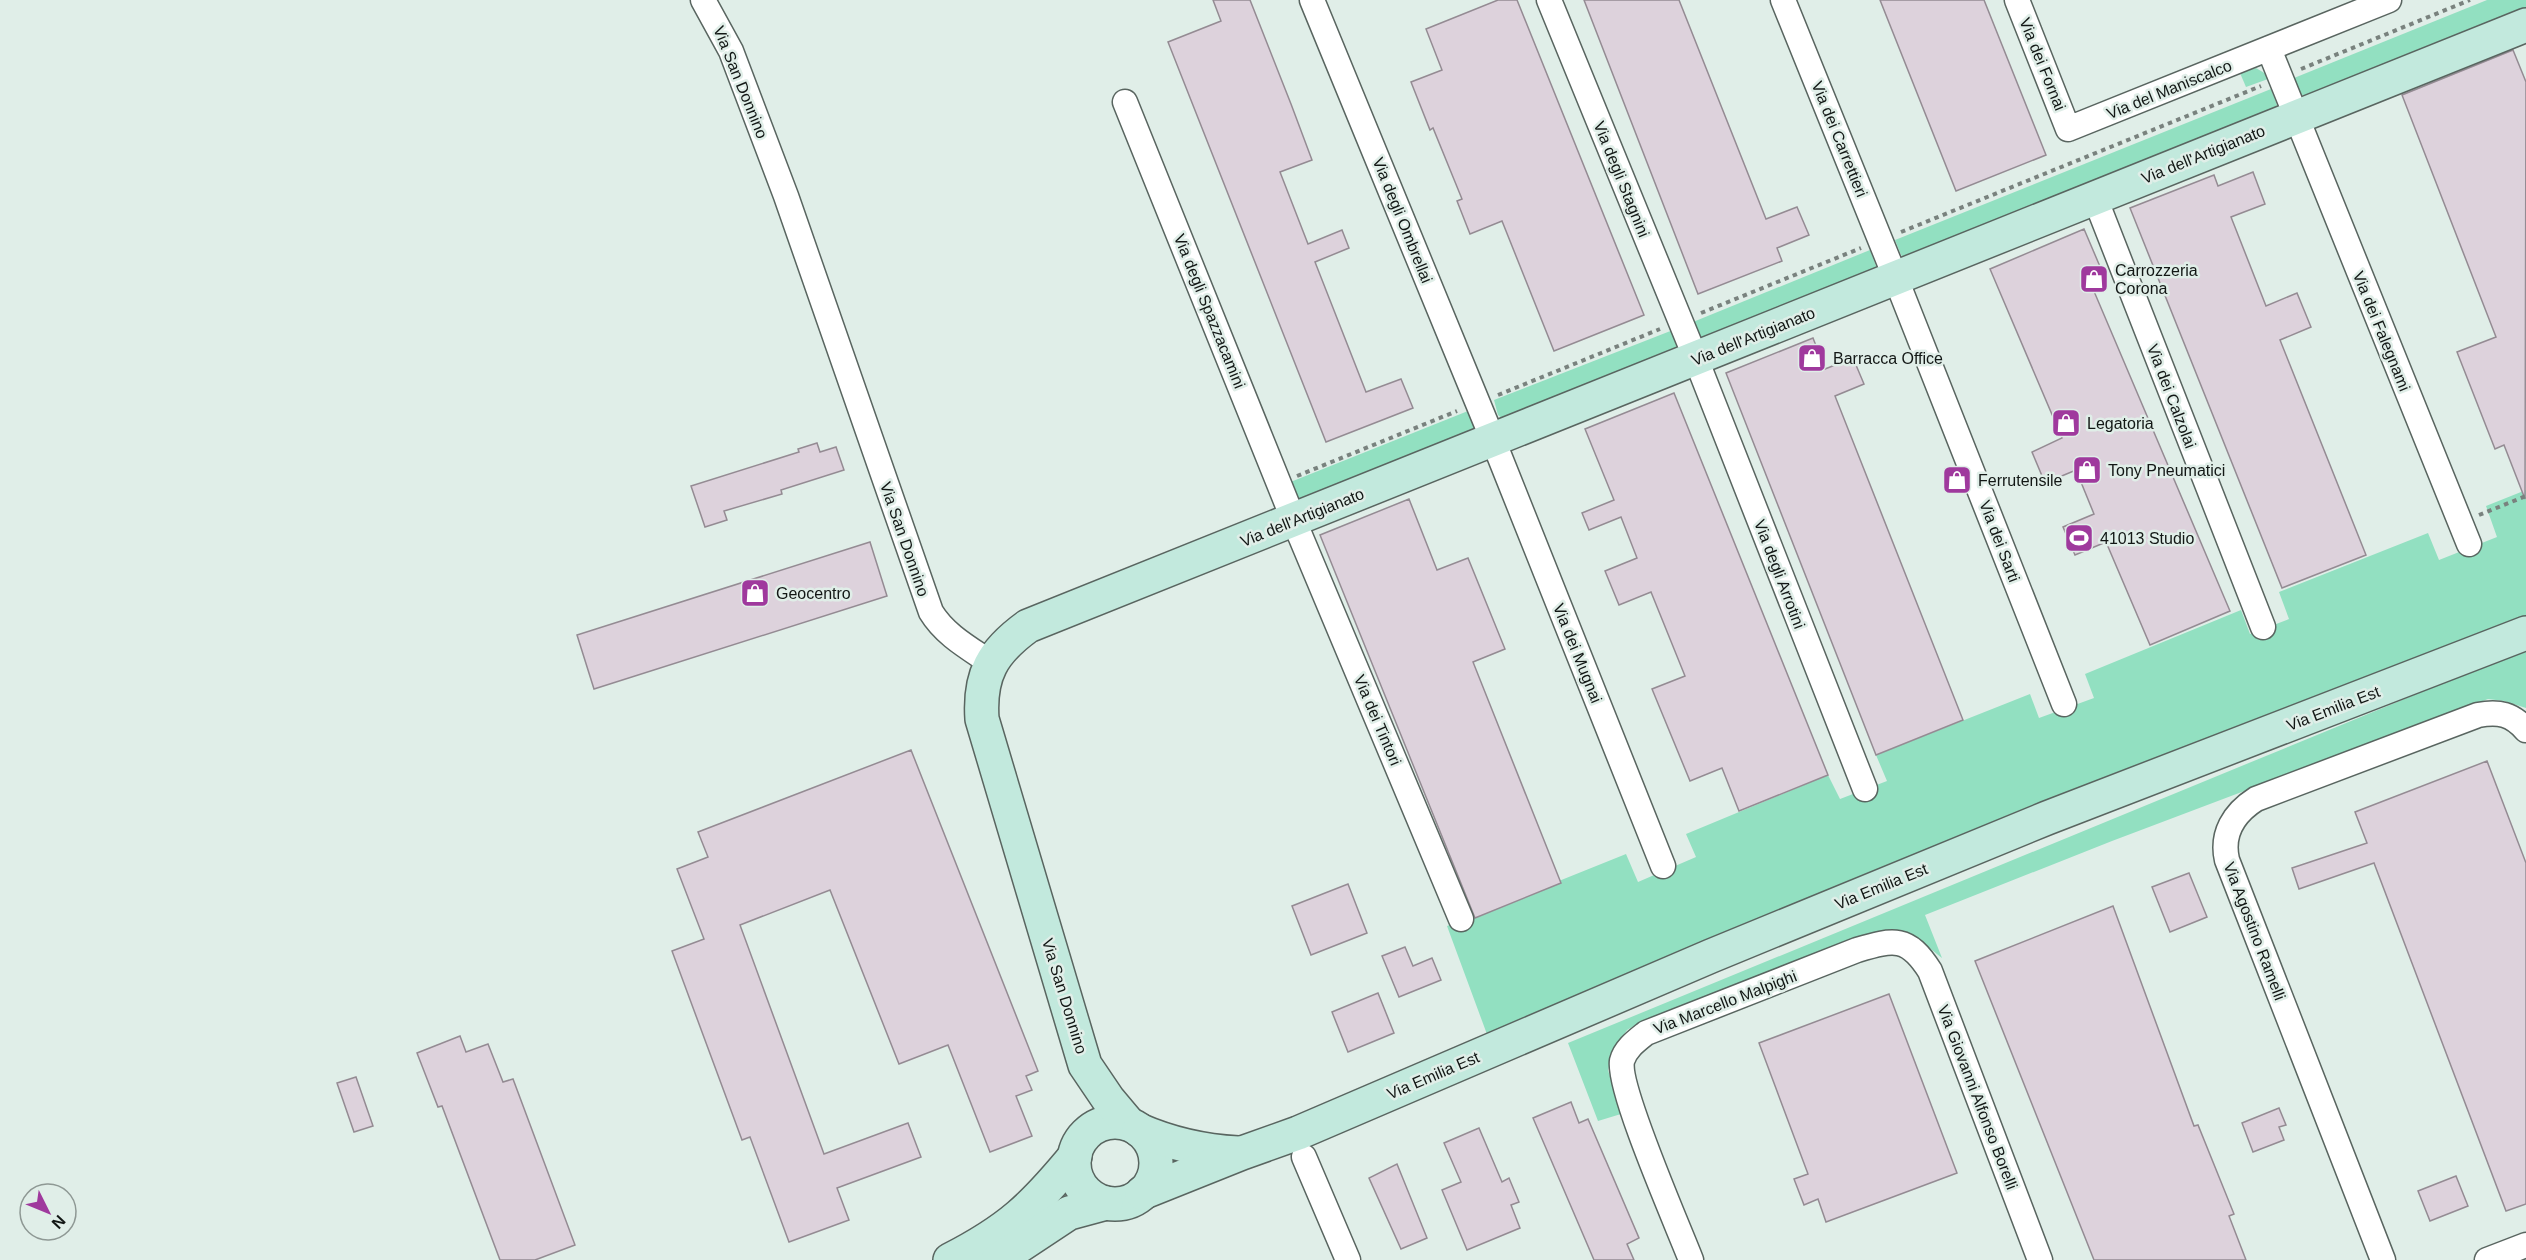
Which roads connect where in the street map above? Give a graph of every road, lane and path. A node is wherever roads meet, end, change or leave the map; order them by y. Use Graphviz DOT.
graph roads {
  1 [pos="703,0"];
  2 [pos="1312,0"];
  3 [pos="1549,0"];
  4 [pos="1783,0"];
  5 [pos="2017,0"];
  6 [pos="2389,0"];
  7 [pos="2526,25"];
  8 [pos="2269,49"];
  9 [pos="1125,102"];
  10 [pos="2295,118"];
  11 [pos="2068,129"];
  12 [pos="2095,198"];
  13 [pos="1896,279"];
  14 [pos="1696,359"];
  15 [pos="1493,440"];
  16 [pos="2526,496"];
  17 [pos="1294,521"];
  18 [pos="2465,533"];
  19 [pos="2264,627"];
  20 [pos="2526,633"];
  21 [pos="991,663"];
  22 [pos="2064,704"];
  23 [pos="2520,724"];
  24 [pos="1865,789"];
  25 [pos="1663,866"];
  26 [pos="1461,919"];
  27 [pos="1903,942"];
  28 [pos="1085,1065"];
  29 [pos="1134,1127"];
  30 [pos="1077,1149"];
  31 [pos="1242,1153"];
  32 [pos="1304,1157"];
  33 [pos="1142,1193"];
  34 [pos="1106,1203"];
  35 [pos="2526,1245"];
  36 [pos="950,1260"];
  37 [pos="998,1260"];
  38 [pos="1348,1260"];
  39 [pos="1691,1260"];
  40 [pos="2040,1260"];
  41 [pos="2383,1260"];
  42 [pos="2487,1260"];
  1 -- 21 [label="street, Via San Donnino"];
  2 -- 15 [label="street, Via degli Ombrellai"];
  3 -- 14 [label="street, Via degli Stagnini"];
  4 -- 13 [label="street, Via dei Carrettieri"];
  5 -- 11 [label="street, Via dei Fornai"];
  6 -- 8 [label="street, Via del Maniscalco"];
  7 -- 10 [label="street, Via dell'Artigianato"];
  8 -- 10 [label="street"];
  8 -- 11 [label="street, Via del Maniscalco"];
  9 -- 17 [label="street, Via degli Spazzacamini"];
  10 -- 12 [label="street, Via dell'Artigianato"];
  10 -- 18 [label="street, Via dei Falegnami"];
  12 -- 13 [label="street, Via dell'Artigianato"];
  12 -- 19 [label="street, Via dei Calzolai"];
  13 -- 14 [label="street, Via dell'Artigianato"];
  13 -- 22 [label="street, Via dei Sarti"];
  14 -- 15 [label="street, Via dell'Artigianato"];
  14 -- 24 [label="street, Via degli Arrotini"];
  15 -- 17 [label="street, Via dell'Artigianato"];
  15 -- 25 [label="street, Via dei Mugnai"];
  16 -- 18 [label="path"];
  17 -- 21 [label="street, Via dell'Artigianato"];
  17 -- 26 [label="street, Via dei Tintori"];
  20 -- 31 [label="street, Via Emilia Est"];
  21 -- 28 [label="street, Via San Donnino"];
  23 -- 41 [label="street, Via Agostino Ramelli"];
  27 -- 39 [label="street, Via Marcello Malpighi"];
  27 -- 40 [label="street, Via Giovanni Alfonso Borelli"];
  28 -- 29 [label="street, Via San Donnino"];
  28 -- 30 [label="street, Via San Donnino"];
  29 -- 30 [label="street, Via Emilia Est"];
  29 -- 31 [label="street, Via Emilia Est"];
  29 -- 33 [label="street"];
  30 -- 34 [label="street"];
  30 -- 36 [label="street, Via Emilia Est"];
  31 -- 33 [label="street, Via Emilia Est"];
  32 -- 38 [label="street"];
  33 -- 34 [label="street, Via Emilia Est"];
  34 -- 37 [label="street, Via Emilia Est"];
  35 -- 42 [label="street"];
}
